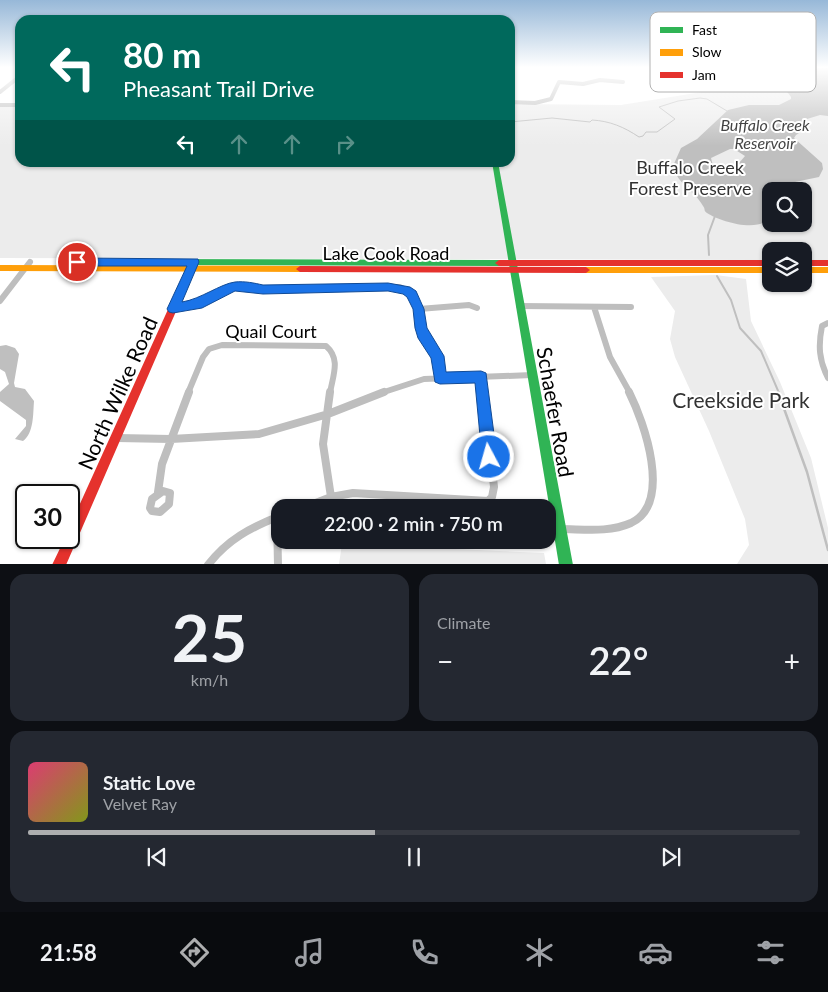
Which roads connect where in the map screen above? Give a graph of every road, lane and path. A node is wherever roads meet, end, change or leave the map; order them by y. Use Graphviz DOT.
graph roads {
  1 [pos="554,93"];
  2 [pos="515,102"];
  3 [pos="0,105"];
  4 [pos="15,105"];
  5 [pos="497,167"];
  6 [pos="0,262"];
  7 [pos="762,263"];
  8 [pos="812,263"];
  9 [pos="828,263"];
  10 [pos="27,265"];
  11 [pos="192,266"];
  12 [pos="512,266"];
  13 [pos="0,268"];
  14 [pos="762,270"];
  15 [pos="812,270"];
  16 [pos="828,270"];
  17 [pos="0,301"];
  18 [pos="518,306"];
  19 [pos="594,307"];
  20 [pos="630,307"];
  21 [pos="477,308"];
  22 [pos="173,309"];
  23 [pos="418,309"];
  24 [pos="828,324"];
  25 [pos="532,375"];
  26 [pos="481,377"];
  27 [pos="440,378"];
  28 [pos="828,378"];
  29 [pos="328,414"];
  30 [pos="117,438"];
  31 [pos="171,439"];
  32 [pos="158,492"];
  33 [pos="331,497"];
  34 [pos="326,499"];
  35 [pos="271,518"];
  36 [pos="559,529"];
  37 [pos="278,549"];
  38 [pos="59,564"];
  39 [pos="208,564"];
  40 [pos="278,564"];
  41 [pos="566,564"];
  1 -- 2 [label="street"];
  3 -- 4 [label="street"];
  5 -- 12 [label="main road, Schaefer Road"];
  6 -- 10 [label="main road, Lake Cook Road"];
  7 -- 12 [label="main road, Lake Cook Road"];
  8 -- 9 [label="main road"];
  10 -- 11 [label="main road, Lake Cook Road"];
  10 -- 13 [label="main road, Lake Cook Road"];
  10 -- 17 [label="street"];
  11 -- 12 [label="main road, Lake Cook Road"];
  11 -- 22 [label="main road, North Wilke Road"];
  12 -- 14 [label="main road, Lake Cook Road"];
  12 -- 18 [label="main road, Schaefer Road"];
  15 -- 16 [label="main road"];
  18 -- 19 [label="street"];
  18 -- 25 [label="main road, Schaefer Road"];
  19 -- 20 [label="street"];
  19 -- 36 [label="street"];
  21 -- 23 [label="street"];
  22 -- 23 [label="street"];
  22 -- 30 [label="main road, North Wilke Road"];
  23 -- 27 [label="street"];
  24 -- 28 [label="street"];
  25 -- 26 [label="street"];
  25 -- 36 [label="main road, Schaefer Road"];
  26 -- 27 [label="street"];
  26 -- 33 [label="street"];
  27 -- 29 [label="street"];
  29 -- 31 [label="street"];
  29 -- 31 [label="street, Quail Court"];
  29 -- 33 [label="street"];
  30 -- 31 [label="street"];
  30 -- 38 [label="main road, North Wilke Road"];
  31 -- 32 [label="street"];
  33 -- 34 [label="street"];
  35 -- 39 [label="street"];
  36 -- 41 [label="main road, Schaefer Road"];
  37 -- 40 [label="street"];
}
